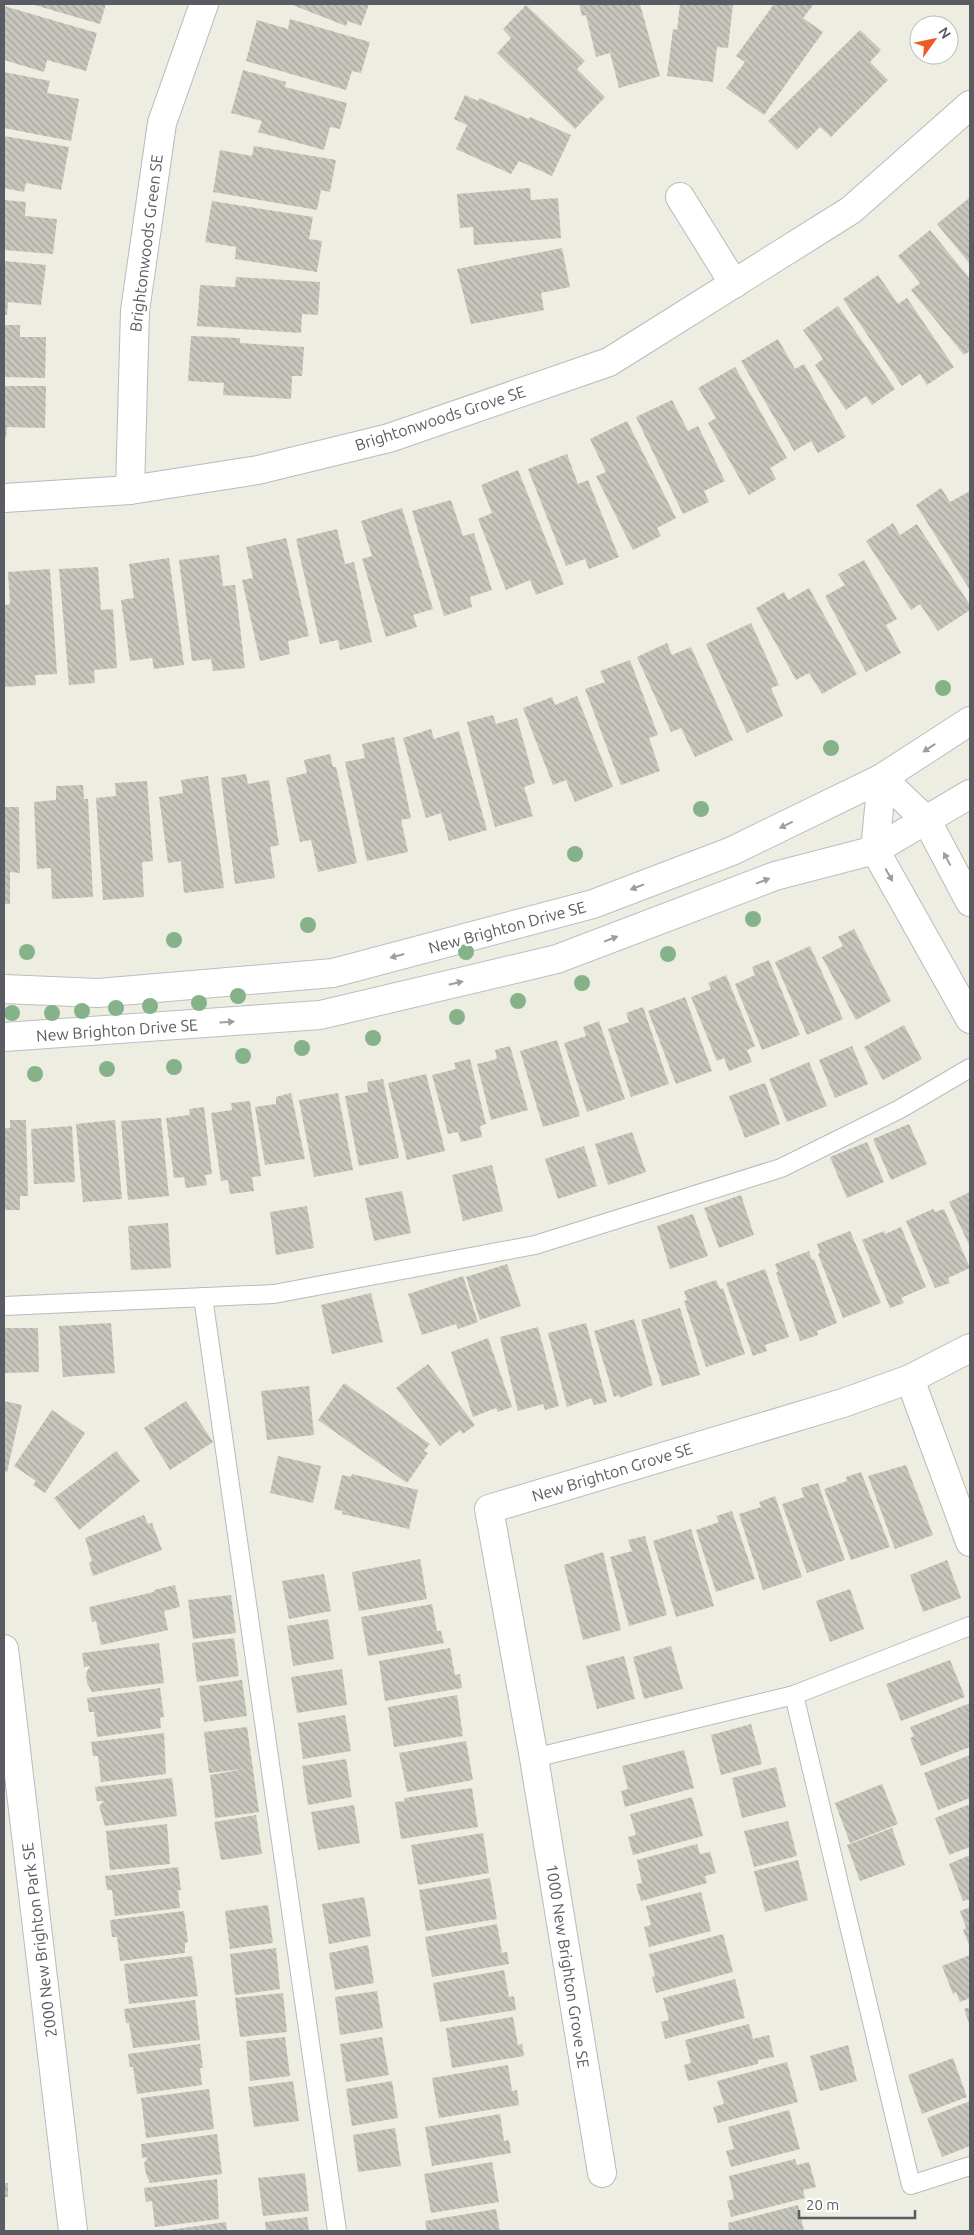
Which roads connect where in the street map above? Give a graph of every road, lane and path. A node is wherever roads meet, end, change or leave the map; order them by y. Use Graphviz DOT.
graph roads {
  1 [pos="204,4"];
  2 [pos="970,105"];
  3 [pos="680,197"];
  4 [pos="734,284"];
  5 [pos="130,490"];
  6 [pos="4,498"];
  7 [pos="970,721"];
  8 [pos="882,778"];
  9 [pos="970,794"];
  10 [pos="927,821"];
  11 [pos="875,850"];
  12 [pos="970,902"];
  13 [pos="4,989"];
  14 [pos="970,1019"];
  15 [pos="4,1037"];
  16 [pos="970,1068"];
  17 [pos="203,1297"];
  18 [pos="4,1306"];
  19 [pos="970,1348"];
  20 [pos="910,1379"];
  21 [pos="970,1542"];
  22 [pos="970,1626"];
  23 [pos="4,1649"];
  24 [pos="794,1695"];
  25 [pos="534,1758"];
  26 [pos="13,1798"];
  27 [pos="970,2166"];
  28 [pos="602,2173"];
  29 [pos="72,2231"];
  30 [pos="337,2231"];
  1 -- 5 [label="street, Brightonwoods Green SE"];
  2 -- 4 [label="street, Brightonwoods Grove SE"];
  3 -- 4 [label="street"];
  4 -- 5 [label="street, Brightonwoods Grove SE"];
  5 -- 6 [label="street, Brightonwoods Grove SE"];
  7 -- 8 [label="street, New Brighton Drive SE, one-way"];
  8 -- 10 [label="street"];
  8 -- 11 [label="street"];
  8 -- 13 [label="street, New Brighton Drive SE, one-way"];
  9 -- 10 [label="street, New Brighton Drive SE"];
  10 -- 11 [label="street, New Brighton Drive SE"];
  12 -- 10 [label="street, one-way"];
  11 -- 14 [label="street, one-way"];
  15 -- 11 [label="street, New Brighton Drive SE, one-way"];
  16 -- 17 [label="lane"];
  17 -- 18 [label="lane"];
  17 -- 30 [label="lane"];
  19 -- 20 [label="street, New Brighton Grove SE"];
  20 -- 21 [label="street"];
  20 -- 25 [label="street, New Brighton Grove SE"];
  22 -- 24 [label="lane"];
  23 -- 26 [label="street, 2000 New Brighton Park SE"];
  24 -- 25 [label="lane"];
  24 -- 27 [label="lane"];
  25 -- 28 [label="street, 1000 New Brighton Grove SE"];
  26 -- 29 [label="street, 2000 New Brighton Park SE"];
}
